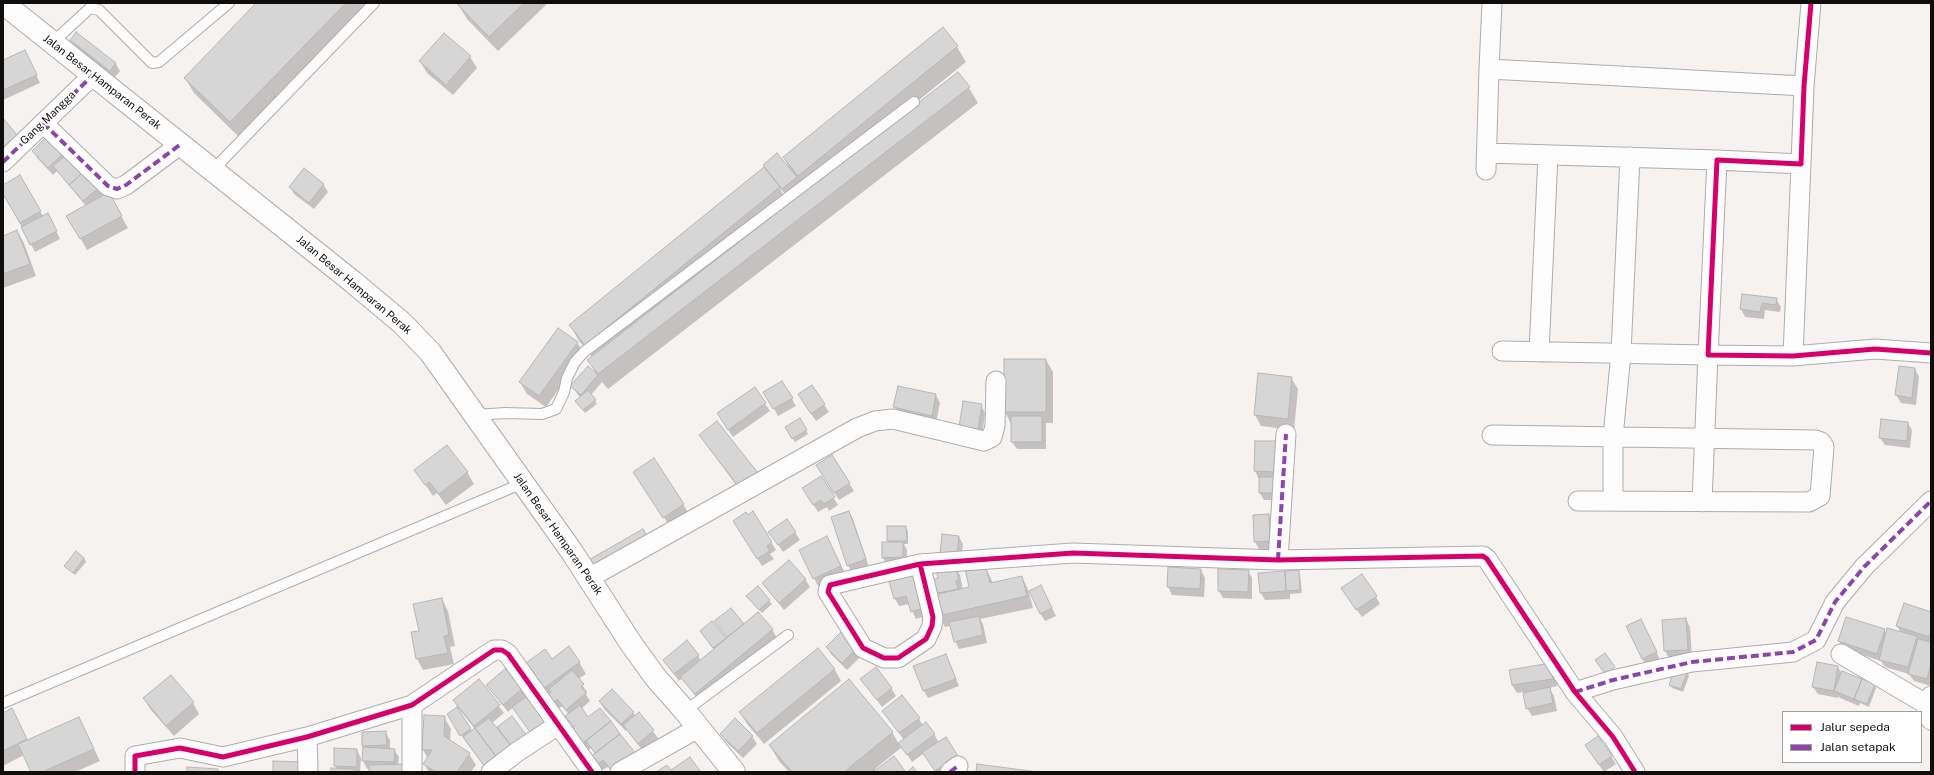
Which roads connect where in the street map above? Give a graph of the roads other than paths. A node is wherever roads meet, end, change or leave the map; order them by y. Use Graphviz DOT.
graph roads {
  1 [pos="3,3"];
  2 [pos="229,3"];
  3 [pos="374,3"];
  4 [pos="1492,3"];
  5 [pos="1811,3"];
  6 [pos="52,43"];
  7 [pos="1489,70"];
  8 [pos="93,75"];
  9 [pos="1804,86"];
  10 [pos="914,102"];
  11 [pos="43,123"];
  12 [pos="181,144"];
  13 [pos="1548,155"];
  14 [pos="1630,157"];
  15 [pos="1717,160"];
  16 [pos="3,162"];
  17 [pos="1801,164"];
  18 [pos="213,170"];
  19 [pos="1502,351"];
  20 [pos="1539,352"];
  21 [pos="1621,353"];
  22 [pos="1931,353"];
  23 [pos="1708,356"];
  24 [pos="1792,356"];
  25 [pos="996,380"];
  26 [pos="476,415"];
  27 [pos="1286,434"];
  28 [pos="1492,435"];
  29 [pos="1613,437"];
  30 [pos="1705,440"];
  31 [pos="523,483"];
  32 [pos="1578,501"];
  33 [pos="1613,501"];
  34 [pos="1931,501"];
  35 [pos="1702,502"];
  36 [pos="1278,560"];
  37 [pos="920,564"];
  38 [pos="589,578"];
  39 [pos="788,635"];
  40 [pos="1841,654"];
  41 [pos="1575,692"];
  42 [pos="3,703"];
  43 [pos="412,705"];
  44 [pos="1929,707"];
  45 [pos="692,720"];
  46 [pos="558,725"];
  47 [pos="307,737"];
  48 [pos="223,764"];
  49 [pos="135,772"];
  50 [pos="308,772"];
  51 [pos="412,772"];
  52 [pos="491,772"];
  53 [pos="592,772"];
  54 [pos="620,772"];
  55 [pos="734,772"];
  56 [pos="1635,772"];
  1 -- 6 [label="main road, Jalan Besar Hamparan Perak"];
  2 -- 6 [label="lane"];
  3 -- 18 [label="lane"];
  4 -- 7 [label="street"];
  5 -- 9 [label="street"];
  6 -- 8 [label="main road, Jalan Besar Hamparan Perak"];
  7 -- 9 [label="street"];
  7 -- 13 [label="street"];
  8 -- 11 [label="street, Gang Mangga"];
  8 -- 12 [label="main road, Jalan Besar Hamparan Perak"];
  9 -- 17 [label="street"];
  10 -- 26 [label="lane"];
  11 -- 12 [label="street"];
  11 -- 16 [label="street, Gang Mangga"];
  12 -- 18 [label="main road, Jalan Besar Hamparan Perak"];
  13 -- 14 [label="street"];
  13 -- 20 [label="street"];
  14 -- 15 [label="street"];
  14 -- 21 [label="street"];
  15 -- 17 [label="street"];
  15 -- 23 [label="street"];
  17 -- 24 [label="street"];
  18 -- 26 [label="main road, Jalan Besar Hamparan Perak"];
  19 -- 20 [label="street"];
  20 -- 21 [label="street"];
  21 -- 23 [label="street"];
  21 -- 29 [label="street"];
  22 -- 24 [label="street"];
  23 -- 24 [label="street"];
  23 -- 30 [label="street"];
  25 -- 38 [label="street"];
  26 -- 31 [label="main road, Jalan Besar Hamparan Perak"];
  27 -- 36 [label="street"];
  28 -- 29 [label="street"];
  29 -- 30 [label="street"];
  29 -- 33 [label="street"];
  30 -- 35 [label="street"];
  30 -- 35 [label="street"];
  31 -- 38 [label="main road, Jalan Besar Hamparan Perak"];
  31 -- 42 [label="lane"];
  32 -- 33 [label="street"];
  33 -- 35 [label="street"];
  34 -- 41 [label="street"];
  36 -- 37 [label="street"];
  36 -- 41 [label="street"];
  37 -- 37 [label="street"];
  38 -- 45 [label="main road, Jalan Besar Hamparan Perak"];
  39 -- 45 [label="lane"];
  40 -- 44 [label="street"];
  41 -- 56 [label="street"];
  43 -- 46 [label="street"];
  43 -- 47 [label="street"];
  43 -- 51 [label="street"];
  45 -- 54 [label="street"];
  45 -- 55 [label="main road, Jalan Besar Hamparan Perak"];
  46 -- 52 [label="street"];
  46 -- 53 [label="street"];
  47 -- 48 [label="street"];
  47 -- 50 [label="street"];
  48 -- 49 [label="street"];
}
